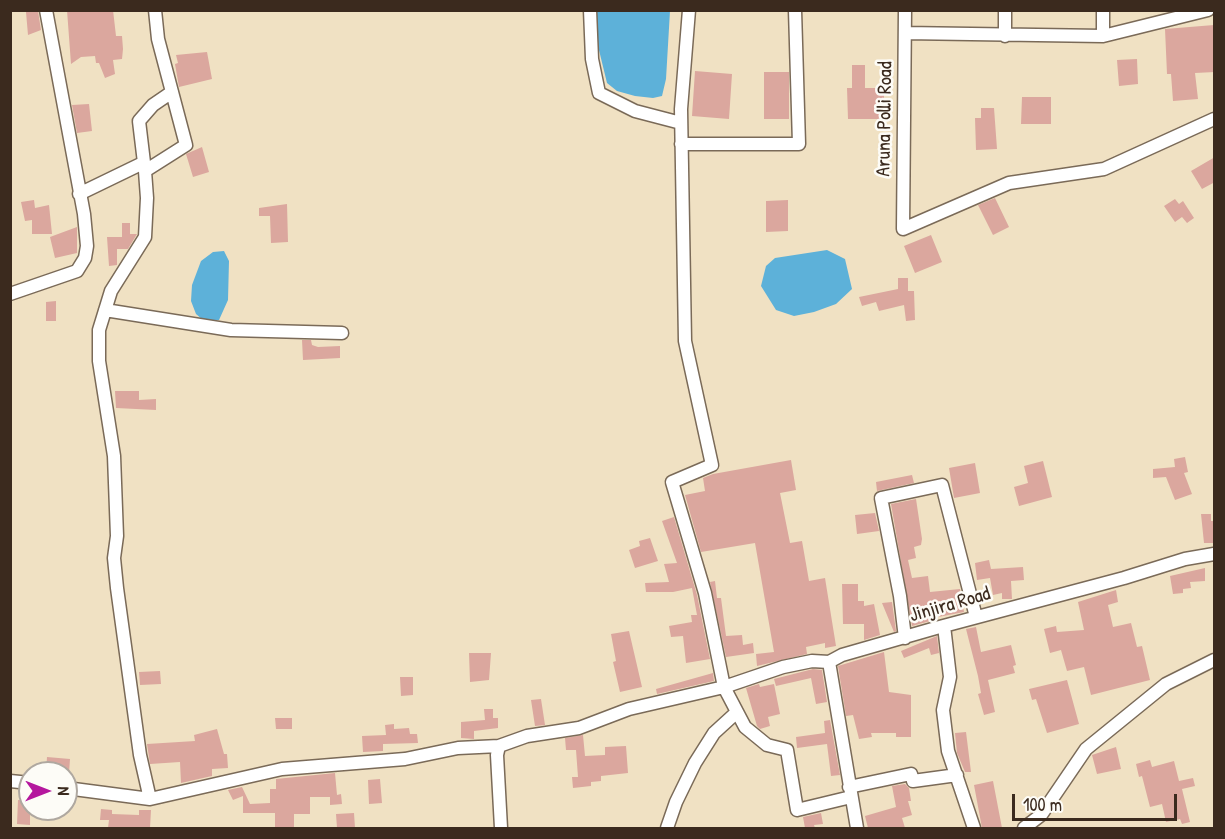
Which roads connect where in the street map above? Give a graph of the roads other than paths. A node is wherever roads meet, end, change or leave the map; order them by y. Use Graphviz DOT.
graph roads {
  1 [pos="46,10"];
  2 [pos="154,10"];
  3 [pos="590,10"];
  4 [pos="689,10"];
  5 [pos="795,10"];
  6 [pos="905,10"];
  7 [pos="1005,10"];
  8 [pos="1103,10"];
  9 [pos="1208,11"];
  10 [pos="1215,21"];
  11 [pos="905,33"];
  12 [pos="1005,36"];
  13 [pos="1103,36"];
  14 [pos="172,92"];
  15 [pos="1215,119"];
  16 [pos="681,123"];
  17 [pos="681,144"];
  18 [pos="144,167"];
  19 [pos="79,194"];
  20 [pos="10,294"];
  21 [pos="105,310"];
  22 [pos="342,333"];
  23 [pos="1215,554"];
  24 [pos="976,617"];
  25 [pos="944,626"];
  26 [pos="905,638"];
  27 [pos="1215,660"];
  28 [pos="829,662"];
  29 [pos="724,687"];
  30 [pos="737,711"];
  31 [pos="499,746"];
  32 [pos="957,775"];
  33 [pos="78,790"];
  34 [pos="850,792"];
  35 [pos="150,799"];
  36 [pos="501,828"];
  37 [pos="667,828"];
  38 [pos="857,828"];
  39 [pos="974,828"];
  40 [pos="1024,828"];
  1 -- 19 [label="street"];
  2 -- 14 [label="street"];
  3 -- 16 [label="street"];
  4 -- 16 [label="street"];
  5 -- 17 [label="street"];
  6 -- 11 [label="street, Aruna Polli Road"];
  7 -- 12 [label="street"];
  8 -- 13 [label="street"];
  9 -- 10 [label="street"];
  9 -- 13 [label="street"];
  11 -- 12 [label="street"];
  11 -- 15 [label="street, Aruna Polli Road"];
  12 -- 13 [label="street"];
  14 -- 18 [label="street"];
  14 -- 18 [label="street"];
  16 -- 17 [label="street"];
  17 -- 29 [label="street"];
  18 -- 19 [label="street"];
  18 -- 21 [label="street"];
  19 -- 20 [label="street"];
  21 -- 22 [label="street"];
  21 -- 35 [label="street"];
  23 -- 24 [label="street, Jinjira Road"];
  24 -- 25 [label="street, Jinjira Road"];
  24 -- 26 [label="street"];
  25 -- 26 [label="street, Jinjira Road"];
  25 -- 32 [label="street"];
  26 -- 28 [label="street, Jinjira Road"];
  27 -- 40 [label="street"];
  28 -- 29 [label="street, Jinjira Road"];
  28 -- 34 [label="street"];
  29 -- 30 [label="street"];
  29 -- 31 [label="street, Jinjira Road"];
  30 -- 34 [label="street"];
  30 -- 37 [label="street"];
  31 -- 35 [label="street, Jinjira Road"];
  31 -- 36 [label="street"];
  32 -- 34 [label="street"];
  32 -- 39 [label="street"];
  33 -- 35 [label="street"];
  34 -- 38 [label="street"];
}
